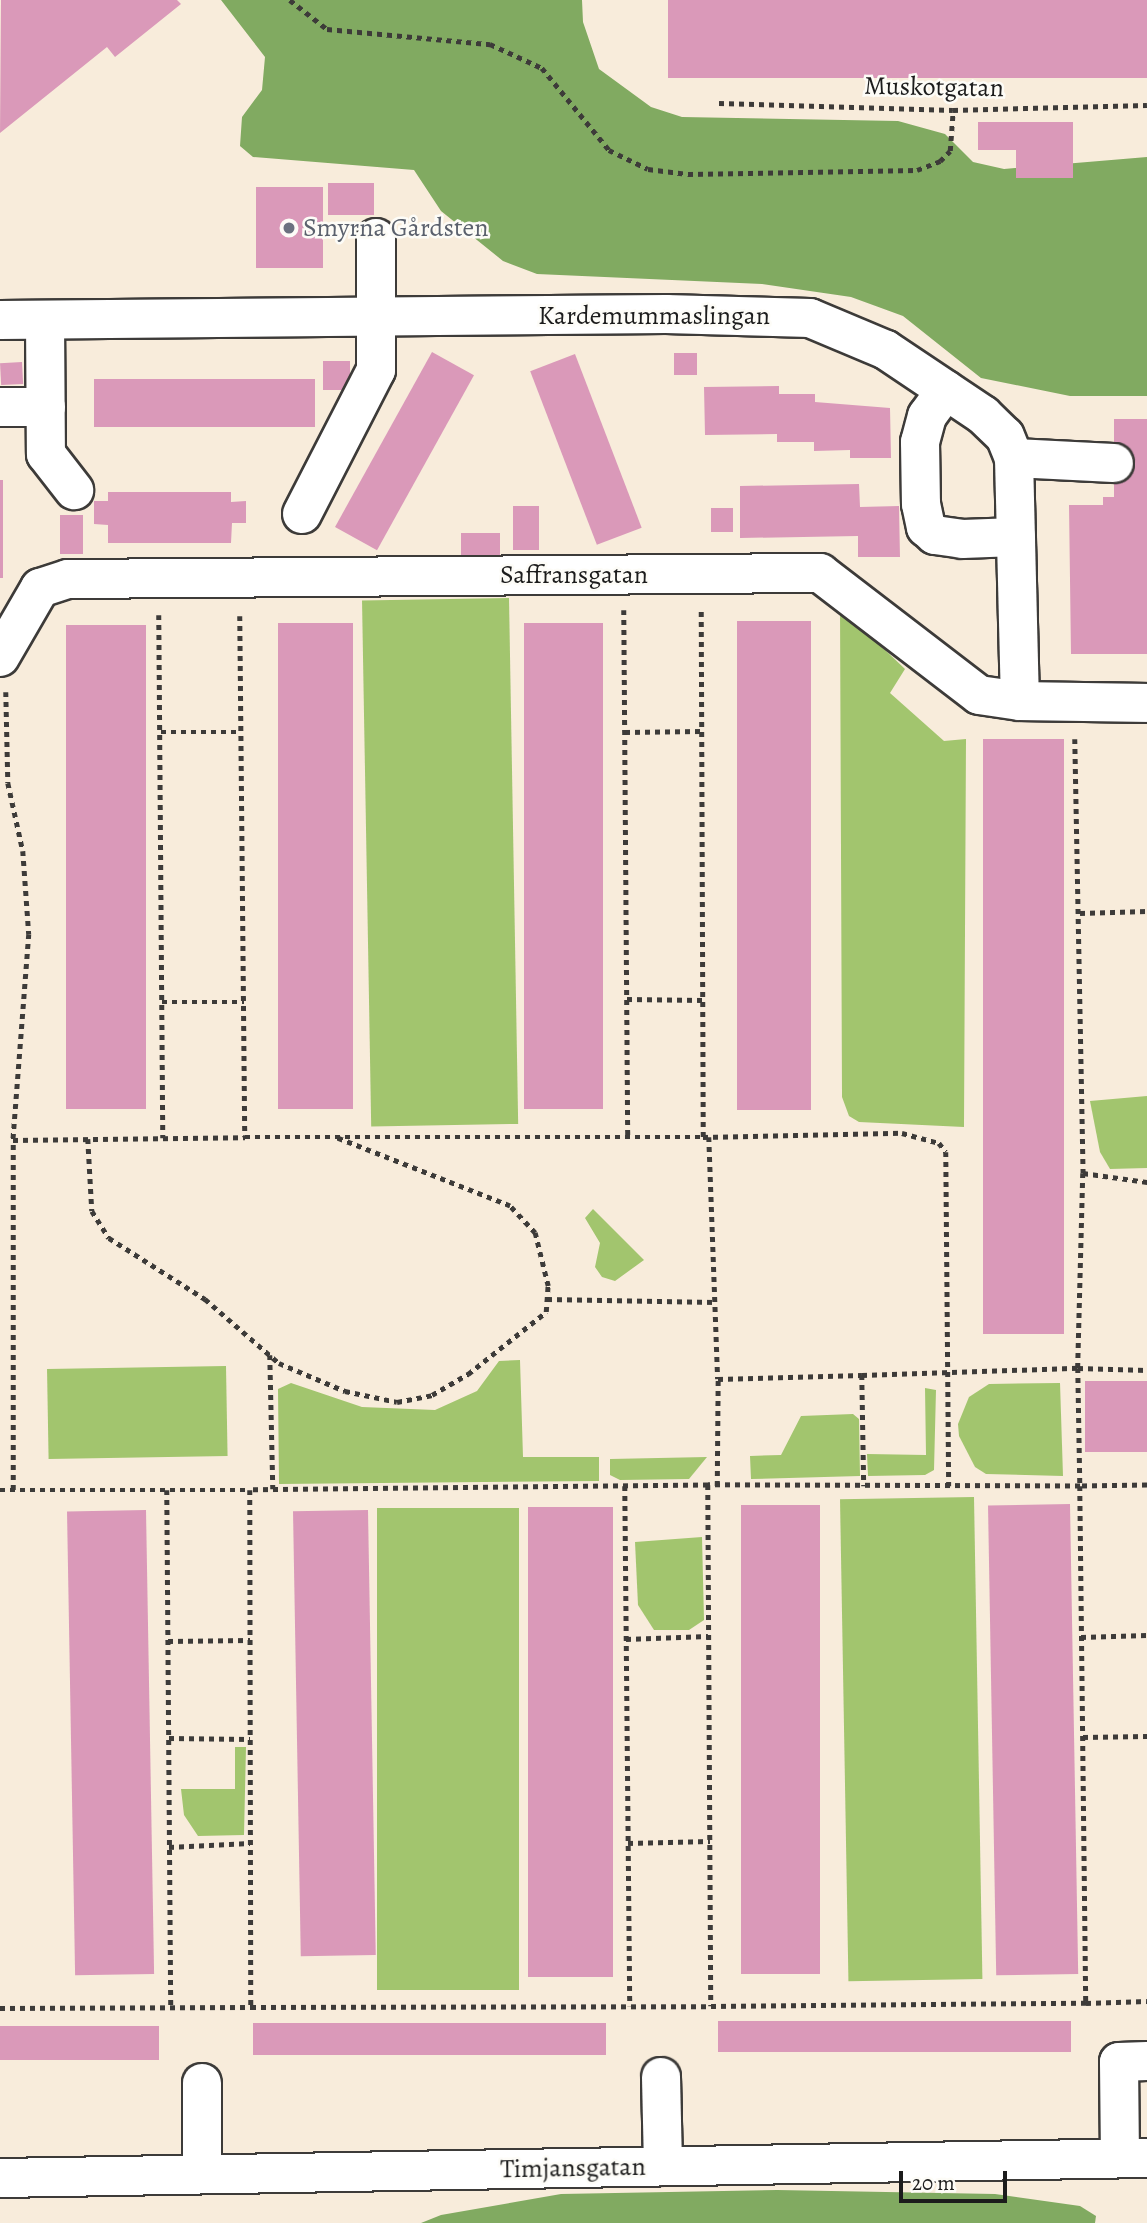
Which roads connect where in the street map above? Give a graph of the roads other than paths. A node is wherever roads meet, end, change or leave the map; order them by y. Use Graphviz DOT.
graph roads {
  1 [pos="376,238"];
  2 [pos="377,316"];
  3 [pos="0,320"];
  4 [pos="45,320"];
  5 [pos="946,390"];
  6 [pos="0,407"];
  7 [pos="46,407"];
  8 [pos="1014,458"];
  9 [pos="1114,463"];
  10 [pos="75,490"];
  11 [pos="302,514"];
  12 [pos="1016,537"];
  13 [pos="3,672"];
  14 [pos="1020,701"];
  15 [pos="1147,703"];
  16 [pos="1147,2061"];
  17 [pos="661,2077"];
  18 [pos="202,2083"];
  19 [pos="1133,2158"];
  20 [pos="663,2166"];
  21 [pos="202,2174"];
  22 [pos="0,2178"];
  1 -- 2 [label="street"];
  2 -- 4 [label="street, Kardemummaslingan"];
  2 -- 5 [label="street, Kardemummaslingan"];
  2 -- 11 [label="street"];
  3 -- 4 [label="street, Kardemummaslingan"];
  4 -- 7 [label="street"];
  5 -- 8 [label="street, Kardemummaslingan"];
  5 -- 12 [label="street"];
  6 -- 7 [label="street"];
  7 -- 10 [label="street"];
  8 -- 9 [label="street"];
  8 -- 12 [label="street"];
  12 -- 14 [label="street"];
  13 -- 14 [label="street, Saffransgatan"];
  14 -- 15 [label="street, Saffransgatan"];
  16 -- 19 [label="street"];
  17 -- 20 [label="street"];
  18 -- 21 [label="street"];
  19 -- 20 [label="street, Timjansgatan"];
  20 -- 21 [label="street, Timjansgatan"];
  21 -- 22 [label="street, Timjansgatan"];
}
